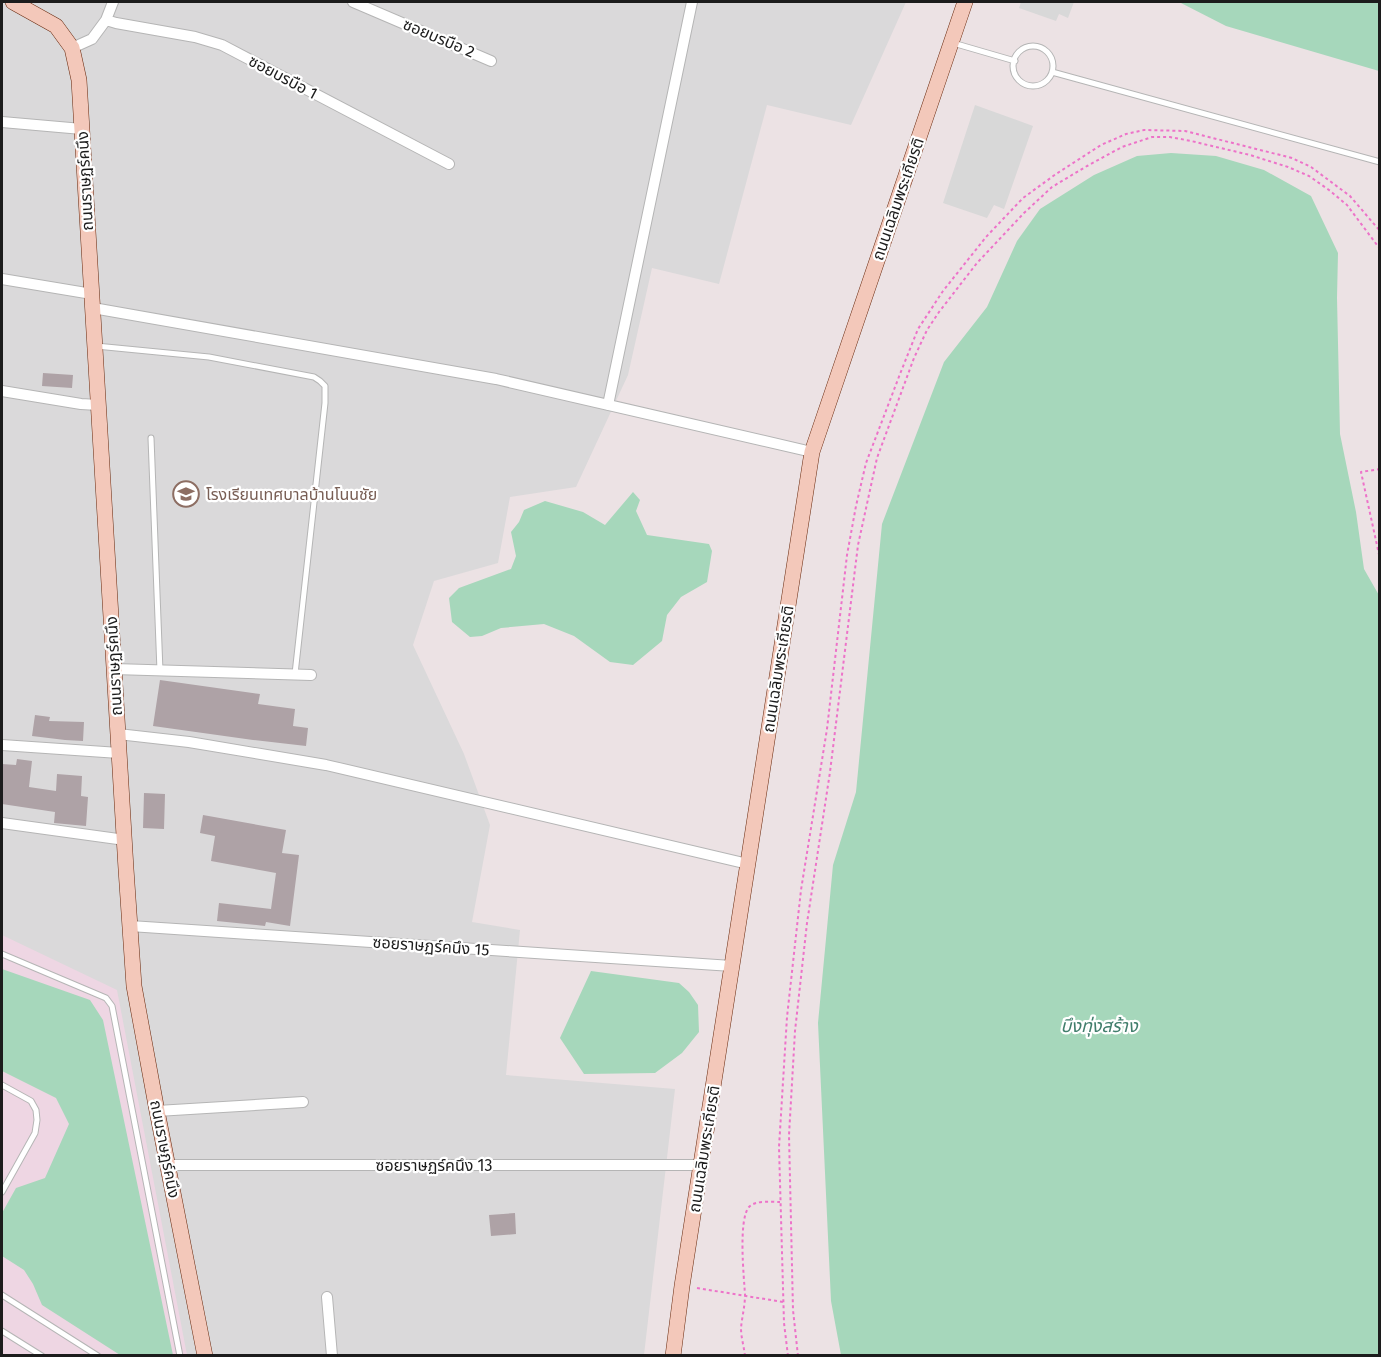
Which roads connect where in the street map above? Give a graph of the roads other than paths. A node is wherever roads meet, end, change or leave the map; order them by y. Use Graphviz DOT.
graph roads {
  1 [pos="13,2"];
  2 [pos="113,2"];
  3 [pos="353,2"];
  4 [pos="692,2"];
  5 [pos="965,2"];
  6 [pos="106,20"];
  7 [pos="951,43"];
  8 [pos="72,48"];
  9 [pos="491,61"];
  10 [pos="1015,61"];
  11 [pos="1052,72"];
  12 [pos="2,122"];
  13 [pos="82,129"];
  14 [pos="1380,162"];
  15 [pos="449,164"];
  16 [pos="2,279"];
  17 [pos="92,301"];
  18 [pos="95,345"];
  19 [pos="2,391"];
  20 [pos="98,405"];
  21 [pos="608,405"];
  22 [pos="151,438"];
  23 [pos="812,452"];
  24 [pos="114,669"];
  25 [pos="160,671"];
  26 [pos="311,675"];
  27 [pos="295,676"];
  28 [pos="118,734"];
  29 [pos="2,745"];
  30 [pos="119,753"];
  31 [pos="2,824"];
  32 [pos="124,840"];
  33 [pos="748,864"];
  34 [pos="130,926"];
  35 [pos="2,954"];
  36 [pos="732,966"];
  37 [pos="2,1085"];
  38 [pos="303,1102"];
  39 [pos="157,1111"];
  40 [pos="167,1165"];
  41 [pos="701,1165"];
  42 [pos="2,1192"];
  43 [pos="2,1295"];
  44 [pos="327,1297"];
  45 [pos="2,1331"];
  46 [pos="39,1355"];
  47 [pos="98,1356"];
  48 [pos="180,1356"];
  49 [pos="205,1356"];
  50 [pos="332,1356"];
  51 [pos="673,1356"];
  1 -- 8 [label="street, ถนนราษฏร์คนึง"];
  2 -- 6 [label="street"];
  3 -- 9 [label="street, ซอยบรบือ 2"];
  4 -- 21 [label="street"];
  5 -- 7 [label="street, ถนนเฉลิมพระเกียรติ"];
  6 -- 8 [label="street"];
  6 -- 15 [label="street, ซอยบรบือ 1"];
  7 -- 10 [label="lane"];
  7 -- 23 [label="street, ถนนเฉลิมพระเกียรติ"];
  8 -- 13 [label="street, ถนนราษฏร์คนึง"];
  10 -- 11 [label="lane"];
  10 -- 11 [label="lane"];
  11 -- 14 [label="lane"];
  12 -- 13 [label="street"];
  13 -- 17 [label="street, ถนนราษฏร์คนึง"];
  16 -- 17 [label="street"];
  17 -- 18 [label="street, ถนนราษฏร์คนึง"];
  17 -- 21 [label="street"];
  18 -- 20 [label="street, ถนนราษฏร์คนึง"];
  18 -- 27 [label="lane"];
  19 -- 20 [label="street"];
  20 -- 24 [label="street, ถนนราษฏร์คนึง"];
  21 -- 23 [label="street"];
  22 -- 25 [label="lane"];
  23 -- 33 [label="street, ถนนเฉลิมพระเกียรติ"];
  24 -- 25 [label="street"];
  24 -- 28 [label="street, ถนนราษฏร์คนึง"];
  25 -- 27 [label="street"];
  26 -- 27 [label="street"];
  28 -- 30 [label="street, ถนนราษฏร์คนึง"];
  28 -- 33 [label="street"];
  29 -- 30 [label="street"];
  30 -- 32 [label="street, ถนนราษฏร์คนึง"];
  31 -- 32 [label="street"];
  32 -- 34 [label="street, ถนนราษฏร์คนึง"];
  33 -- 36 [label="street, ถนนเฉลิมพระเกียรติ"];
  34 -- 36 [label="street, ซอยราษฏร์คนึง 15"];
  34 -- 39 [label="street, ถนนราษฏร์คนึง"];
  35 -- 48 [label="lane"];
  36 -- 41 [label="street, ถนนเฉลิมพระเกียรติ"];
  37 -- 42 [label="lane"];
  38 -- 39 [label="street"];
  39 -- 40 [label="street, ถนนราษฏร์คนึง"];
  40 -- 41 [label="street, ซอยราษฏร์คนึง 13"];
  40 -- 49 [label="street, ถนนราษฏร์คนึง"];
  41 -- 51 [label="street, ถนนเฉลิมพระเกียรติ"];
  43 -- 47 [label="lane"];
  44 -- 50 [label="street"];
  45 -- 46 [label="lane"];
}
